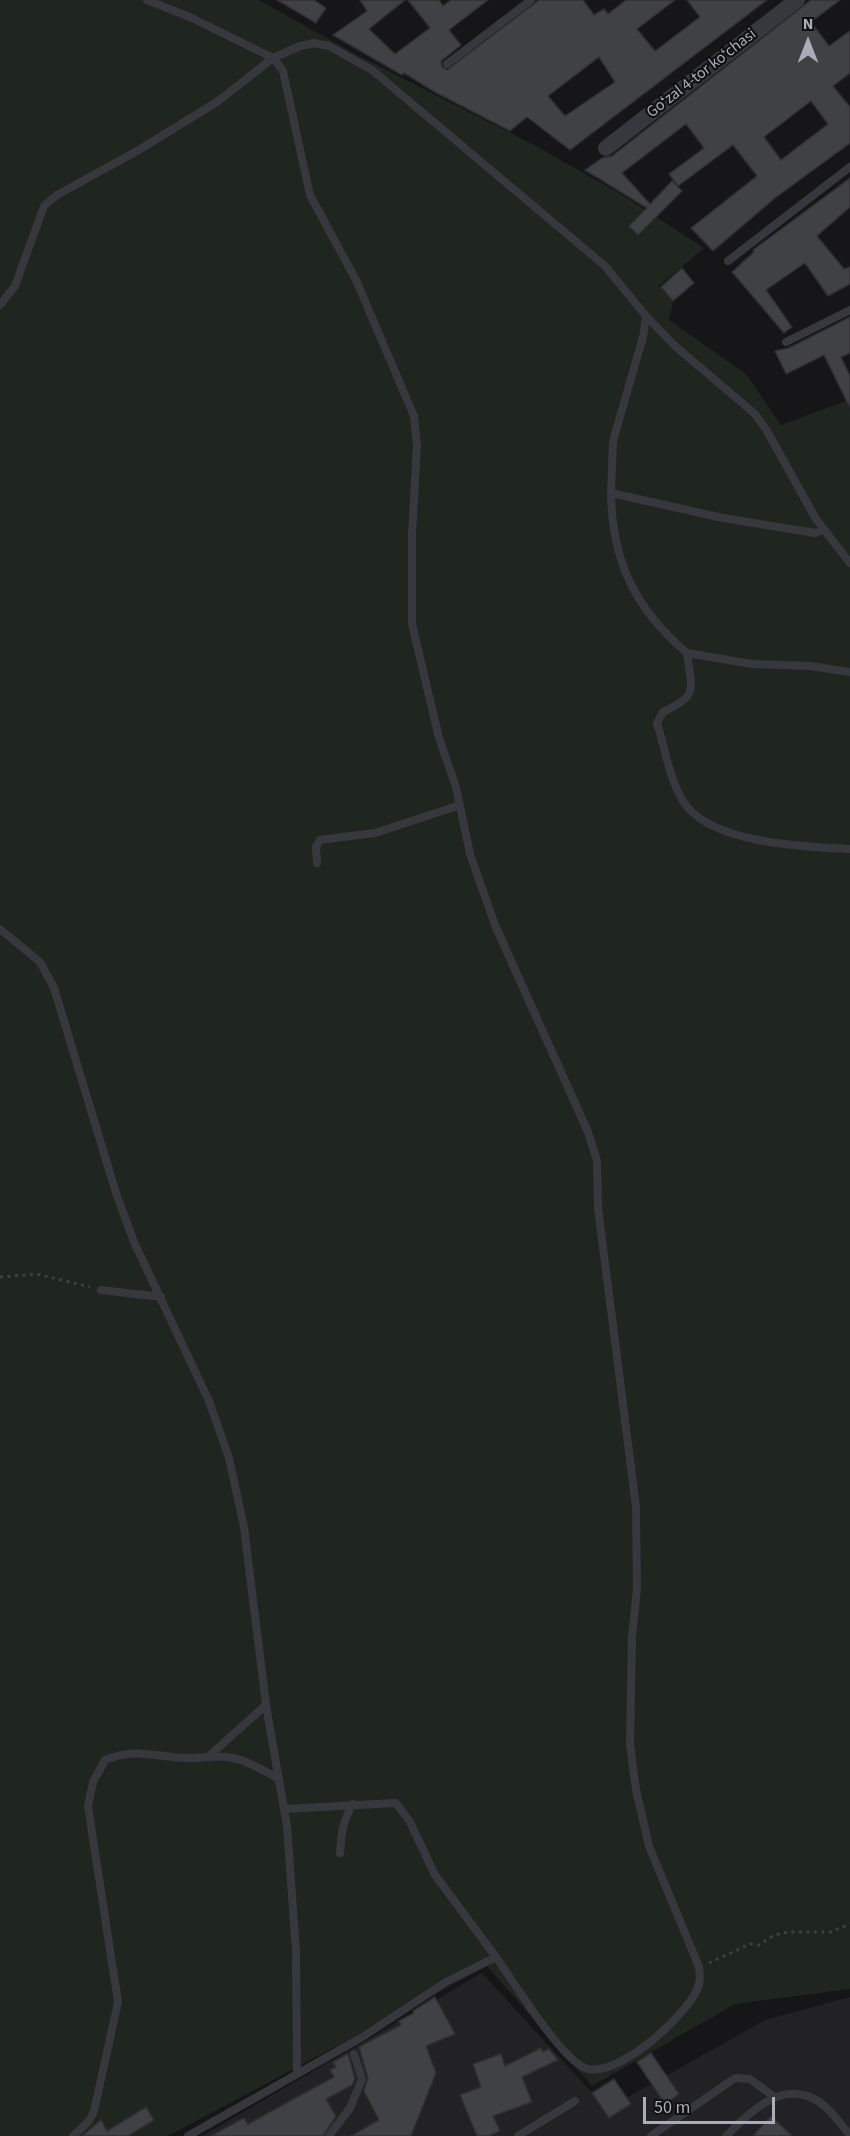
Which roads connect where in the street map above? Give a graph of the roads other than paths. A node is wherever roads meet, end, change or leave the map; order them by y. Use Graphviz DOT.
graph roads {
  1 [pos="147,0"];
  2 [pos="531,0"];
  3 [pos="797,0"];
  4 [pos="273,58"];
  5 [pos="447,64"];
  6 [pos="606,148"];
  7 [pos="850,167"];
  8 [pos="728,261"];
  9 [pos="0,305"];
  10 [pos="850,310"];
  11 [pos="646,316"];
  12 [pos="786,342"];
  13 [pos="611,493"];
  14 [pos="824,530"];
  15 [pos="850,563"];
  16 [pos="687,653"];
  17 [pos="850,672"];
  18 [pos="460,805"];
  19 [pos="850,849"];
  20 [pos="317,863"];
  21 [pos="0,928"];
  22 [pos="101,1290"];
  23 [pos="161,1297"];
  24 [pos="266,1705"];
  25 [pos="210,1755"];
  26 [pos="279,1779"];
  27 [pos="353,1804"];
  28 [pos="284,1809"];
  29 [pos="340,1853"];
  30 [pos="496,1957"];
  31 [pos="354,2054"];
  32 [pos="297,2074"];
  33 [pos="773,2096"];
  34 [pos="575,2101"];
  35 [pos="850,2135"];
  36 [pos="73,2136"];
  37 [pos="188,2136"];
  38 [pos="329,2136"];
  39 [pos="518,2136"];
  40 [pos="651,2136"];
  41 [pos="726,2136"];
  1 -- 4 [label="lane"];
  2 -- 5 [label="lane"];
  3 -- 6 [label="street, Goʻzal 4-tor koʻchasi"];
  4 -- 9 [label="lane"];
  4 -- 11 [label="lane"];
  4 -- 18 [label="lane"];
  7 -- 8 [label="lane"];
  10 -- 12 [label="lane"];
  11 -- 13 [label="lane"];
  11 -- 14 [label="lane"];
  13 -- 14 [label="lane"];
  13 -- 16 [label="lane"];
  14 -- 15 [label="lane"];
  16 -- 17 [label="lane"];
  16 -- 19 [label="lane"];
  18 -- 20 [label="lane"];
  18 -- 30 [label="lane"];
  21 -- 23 [label="lane"];
  22 -- 23 [label="lane"];
  23 -- 24 [label="lane"];
  24 -- 25 [label="lane"];
  24 -- 26 [label="lane"];
  25 -- 26 [label="lane"];
  25 -- 36 [label="lane"];
  26 -- 28 [label="lane"];
  27 -- 28 [label="lane"];
  27 -- 29 [label="lane"];
  27 -- 30 [label="lane"];
  28 -- 32 [label="lane"];
  30 -- 32 [label="lane"];
  31 -- 38 [label="lane"];
  32 -- 37 [label="lane"];
  33 -- 35 [label="lane"];
  33 -- 40 [label="lane"];
  33 -- 41 [label="lane"];
  34 -- 39 [label="lane"];
}
